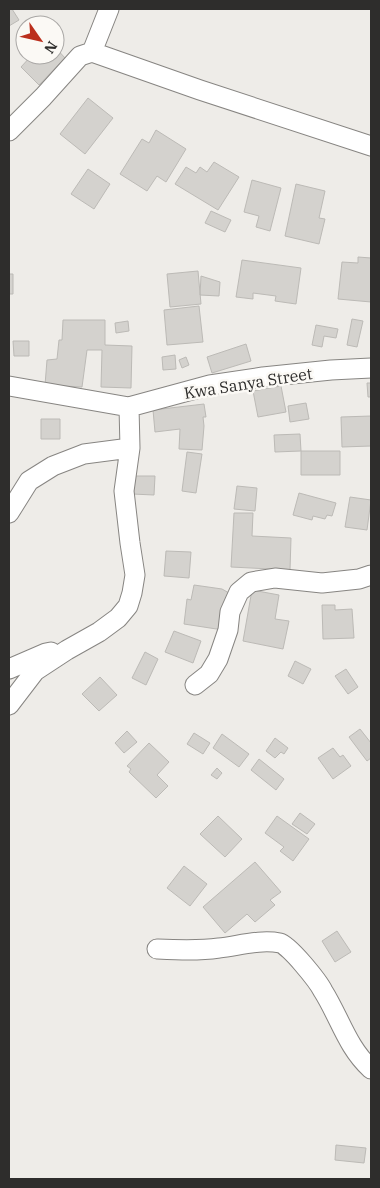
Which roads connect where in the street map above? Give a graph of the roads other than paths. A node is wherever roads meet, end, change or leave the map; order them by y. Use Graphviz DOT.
graph roads {
  1 [pos="109,9"];
  2 [pos="92,52"];
  3 [pos="9,131"];
  4 [pos="371,146"];
  5 [pos="371,368"];
  6 [pos="9,386"];
  7 [pos="129,407"];
  8 [pos="130,448"];
  9 [pos="9,513"];
  10 [pos="371,575"];
  11 [pos="68,650"];
  12 [pos="9,669"];
  13 [pos="196,685"];
  14 [pos="9,705"];
  15 [pos="157,949"];
  16 [pos="371,1069"];
  1 -- 2 [label="street"];
  2 -- 3 [label="street"];
  2 -- 4 [label="street"];
  5 -- 7 [label="street, Kwa Sanya Street"];
  6 -- 7 [label="street, Kwa Sanya Street"];
  7 -- 8 [label="street"];
  8 -- 9 [label="street"];
  8 -- 11 [label="street"];
  10 -- 13 [label="street"];
  11 -- 12 [label="street"];
  11 -- 14 [label="street"];
  15 -- 16 [label="street"];
}
